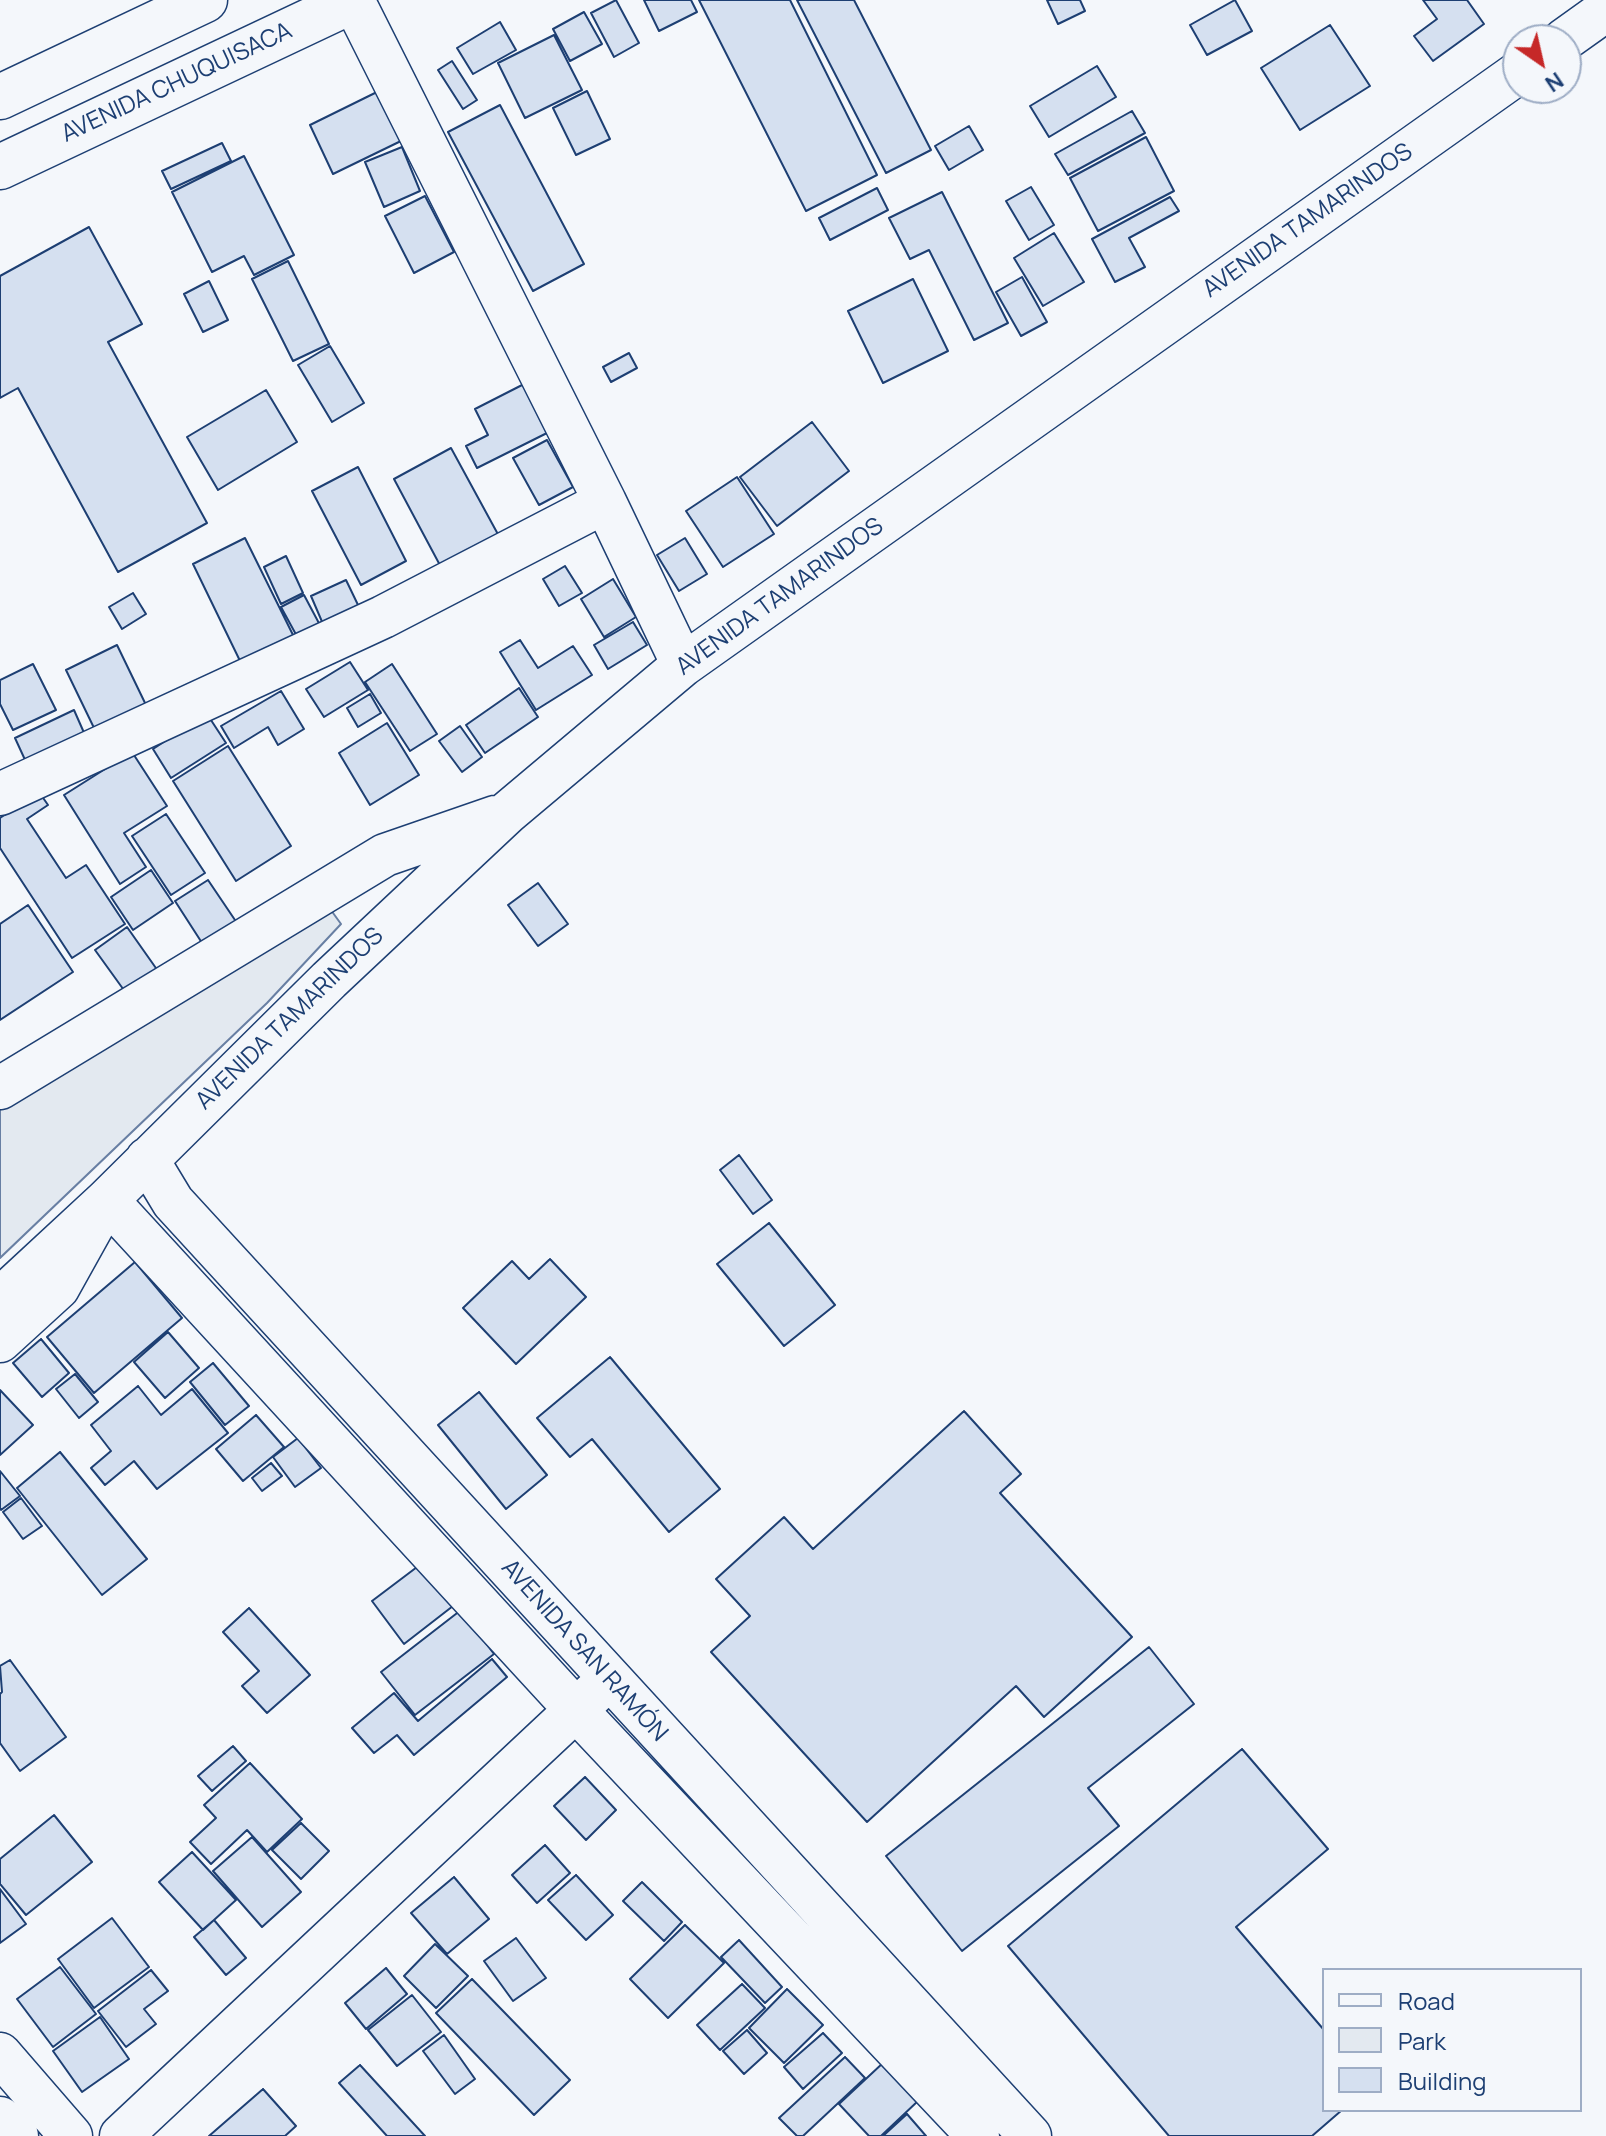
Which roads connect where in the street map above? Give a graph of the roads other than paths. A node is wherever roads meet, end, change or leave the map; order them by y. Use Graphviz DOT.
graph roads {
  1 [pos="205,0"];
  2 [pos="353,0"];
  3 [pos="1606,10"];
  4 [pos="1582,27"];
  5 [pos="1502,84"];
  6 [pos="0,97"];
  7 [pos="0,167"];
  8 [pos="605,502"];
  9 [pos="683,665"];
  10 [pos="0,794"];
  11 [pos="507,813"];
  12 [pos="0,1088"];
  13 [pos="147,1159"];
  14 [pos="107,1200"];
  15 [pos="0,1299"];
  16 [pos="0,1341"];
  17 [pos="608,1679"];
  18 [pos="576,1710"];
  19 [pos="0,2054"];
  20 [pos="0,2118"];
  21 [pos="17,2136"];
  22 [pos="71,2136"];
  23 [pos="121,2136"];
  24 [pos="978,2136"];
  25 [pos="1030,2136"];
  1 -- 6 [label="main road"];
  2 -- 7 [label="main road, AVENIDA CHUQUISACA"];
  2 -- 8 [label="street"];
  3 -- 4 [label="street"];
  5 -- 9 [label="street, AVENIDA TAMARINDOS"];
  8 -- 9 [label="street"];
  8 -- 10 [label="street"];
  9 -- 11 [label="street, AVENIDA TAMARINDOS"];
  11 -- 12 [label="street"];
  11 -- 13 [label="street, AVENIDA TAMARINDOS"];
  13 -- 14 [label="street, AVENIDA TAMARINDOS"];
  13 -- 17 [label="street, AVENIDA SAN RAMÓN"];
  14 -- 15 [label="street, AVENIDA TAMARINDOS"];
  14 -- 16 [label="street, AVENIDA TAMARINDOS"];
  14 -- 18 [label="street, AVENIDA SAN RAMÓN"];
  17 -- 18 [label="street"];
  17 -- 25 [label="street, AVENIDA SAN RAMÓN"];
  18 -- 23 [label="street"];
  18 -- 24 [label="street, AVENIDA SAN RAMÓN"];
  19 -- 22 [label="street"];
  20 -- 21 [label="street"];
}
